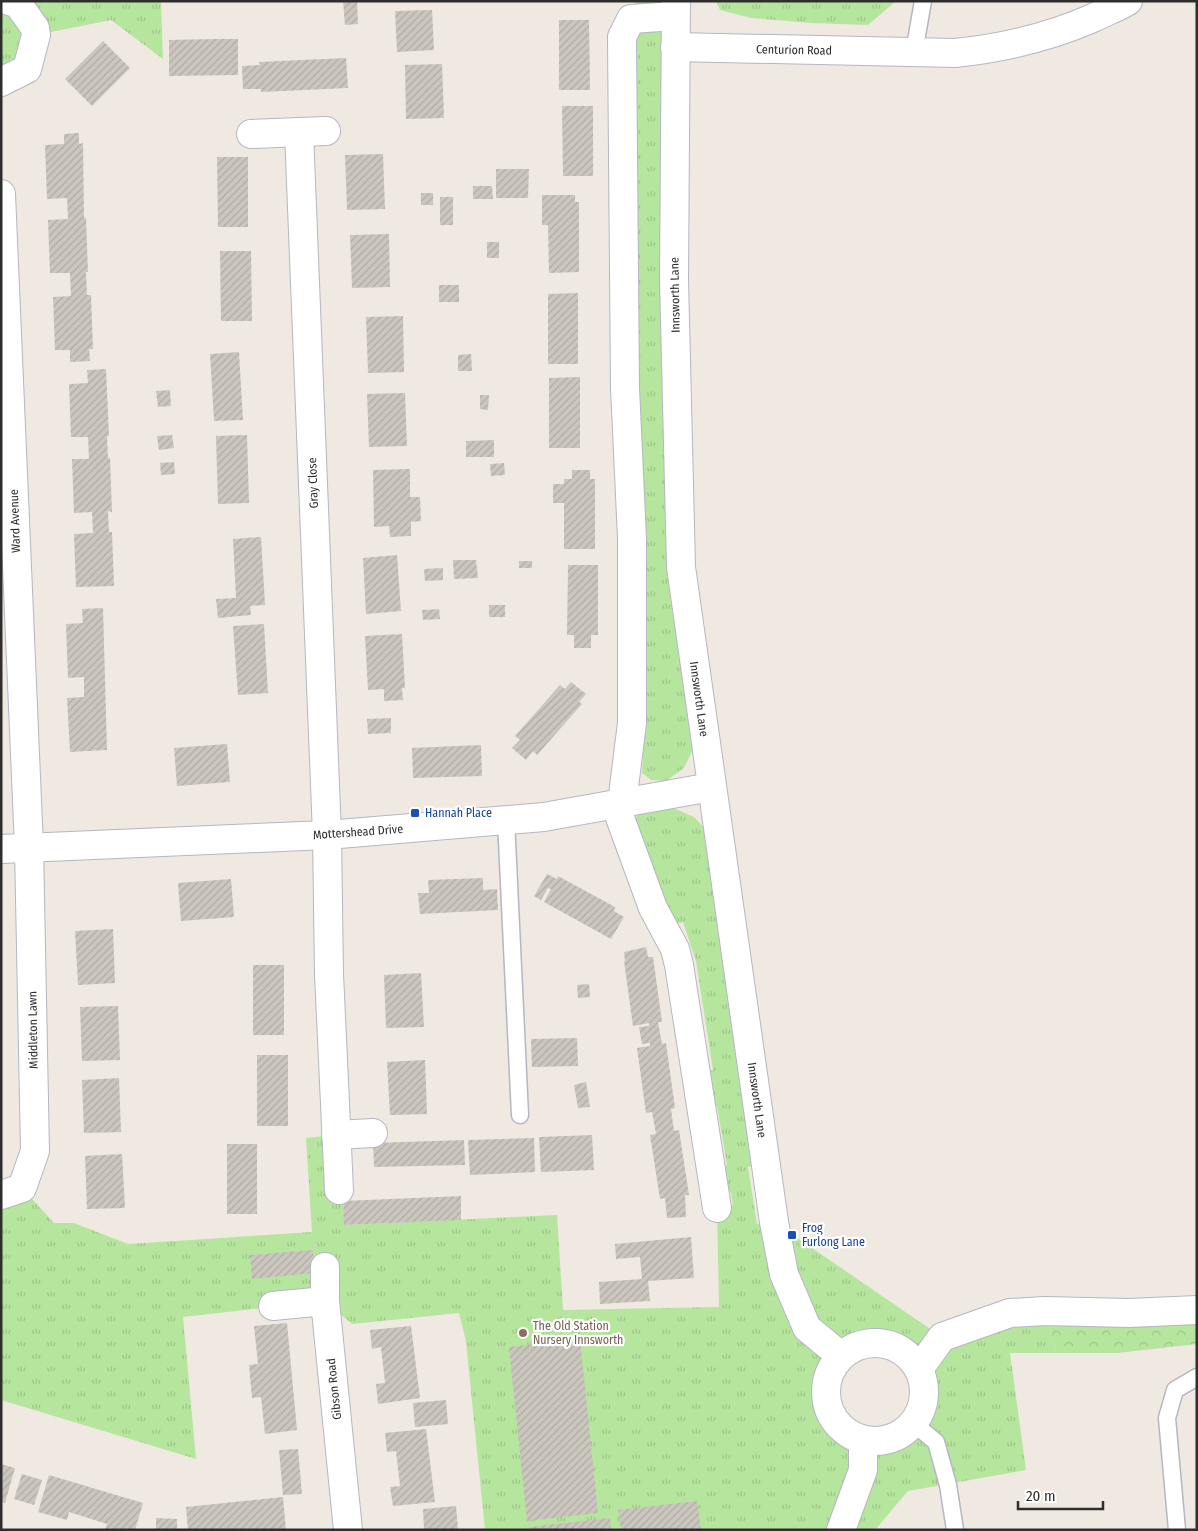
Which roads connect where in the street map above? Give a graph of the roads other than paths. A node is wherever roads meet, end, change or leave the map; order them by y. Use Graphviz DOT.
graph roads {
  1 [pos="9,1"];
  2 [pos="923,1"];
  3 [pos="1128,1"];
  4 [pos="675,9"];
  5 [pos="675,47"];
  6 [pos="914,52"];
  7 [pos="1,82"];
  8 [pos="326,131"];
  9 [pos="299,132"];
  10 [pos="251,134"];
  11 [pos="1,194"];
  12 [pos="711,787"];
  13 [pos="619,803"];
  14 [pos="506,820"];
  15 [pos="327,834"];
  16 [pos="29,847"];
  17 [pos="1,848"];
  18 [pos="520,1115"];
  19 [pos="373,1133"];
  20 [pos="336,1135"];
  21 [pos="339,1190"];
  22 [pos="1,1195"];
  23 [pos="717,1208"];
  24 [pos="325,1267"];
  25 [pos="325,1300"];
  26 [pos="273,1306"];
  27 [pos="1197,1310"];
  28 [pos="841,1356"];
  29 [pos="918,1369"];
  30 [pos="1197,1377"];
  31 [pos="913,1423"];
  32 [pos="863,1440"];
  33 [pos="348,1530"];
  34 [pos="841,1530"];
  35 [pos="955,1530"];
  36 [pos="1177,1530"];
  1 -- 7 [label="street"];
  2 -- 6 [label="lane"];
  3 -- 6 [label="street, Centurion Road"];
  4 -- 5 [label="street, Innsworth Lane"];
  4 -- 13 [label="street, Innsworth Lane"];
  5 -- 6 [label="street, Centurion Road"];
  5 -- 12 [label="street, Innsworth Lane"];
  8 -- 9 [label="street"];
  9 -- 10 [label="street"];
  9 -- 15 [label="street, Gray Close"];
  11 -- 16 [label="street, Ward Avenue"];
  12 -- 13 [label="street, Mottershead Drive"];
  12 -- 28 [label="street, Innsworth Lane"];
  13 -- 14 [label="street, Mottershead Drive"];
  13 -- 23 [label="street, Innsworth Lane"];
  14 -- 15 [label="street, Mottershead Drive"];
  14 -- 18 [label="lane"];
  15 -- 16 [label="street, Mottershead Drive"];
  15 -- 20 [label="street"];
  16 -- 17 [label="street, Mottershead Drive"];
  16 -- 22 [label="street, Middleton Lawn"];
  19 -- 20 [label="street"];
  20 -- 21 [label="street"];
  24 -- 25 [label="street, Gibson Road"];
  25 -- 26 [label="street"];
  25 -- 33 [label="street, Gibson Road"];
  27 -- 29 [label="street"];
  28 -- 29 [label="street"];
  28 -- 32 [label="street"];
  29 -- 31 [label="street"];
  30 -- 36 [label="lane"];
  31 -- 32 [label="street"];
  31 -- 35 [label="lane"];
  32 -- 34 [label="street"];
}
